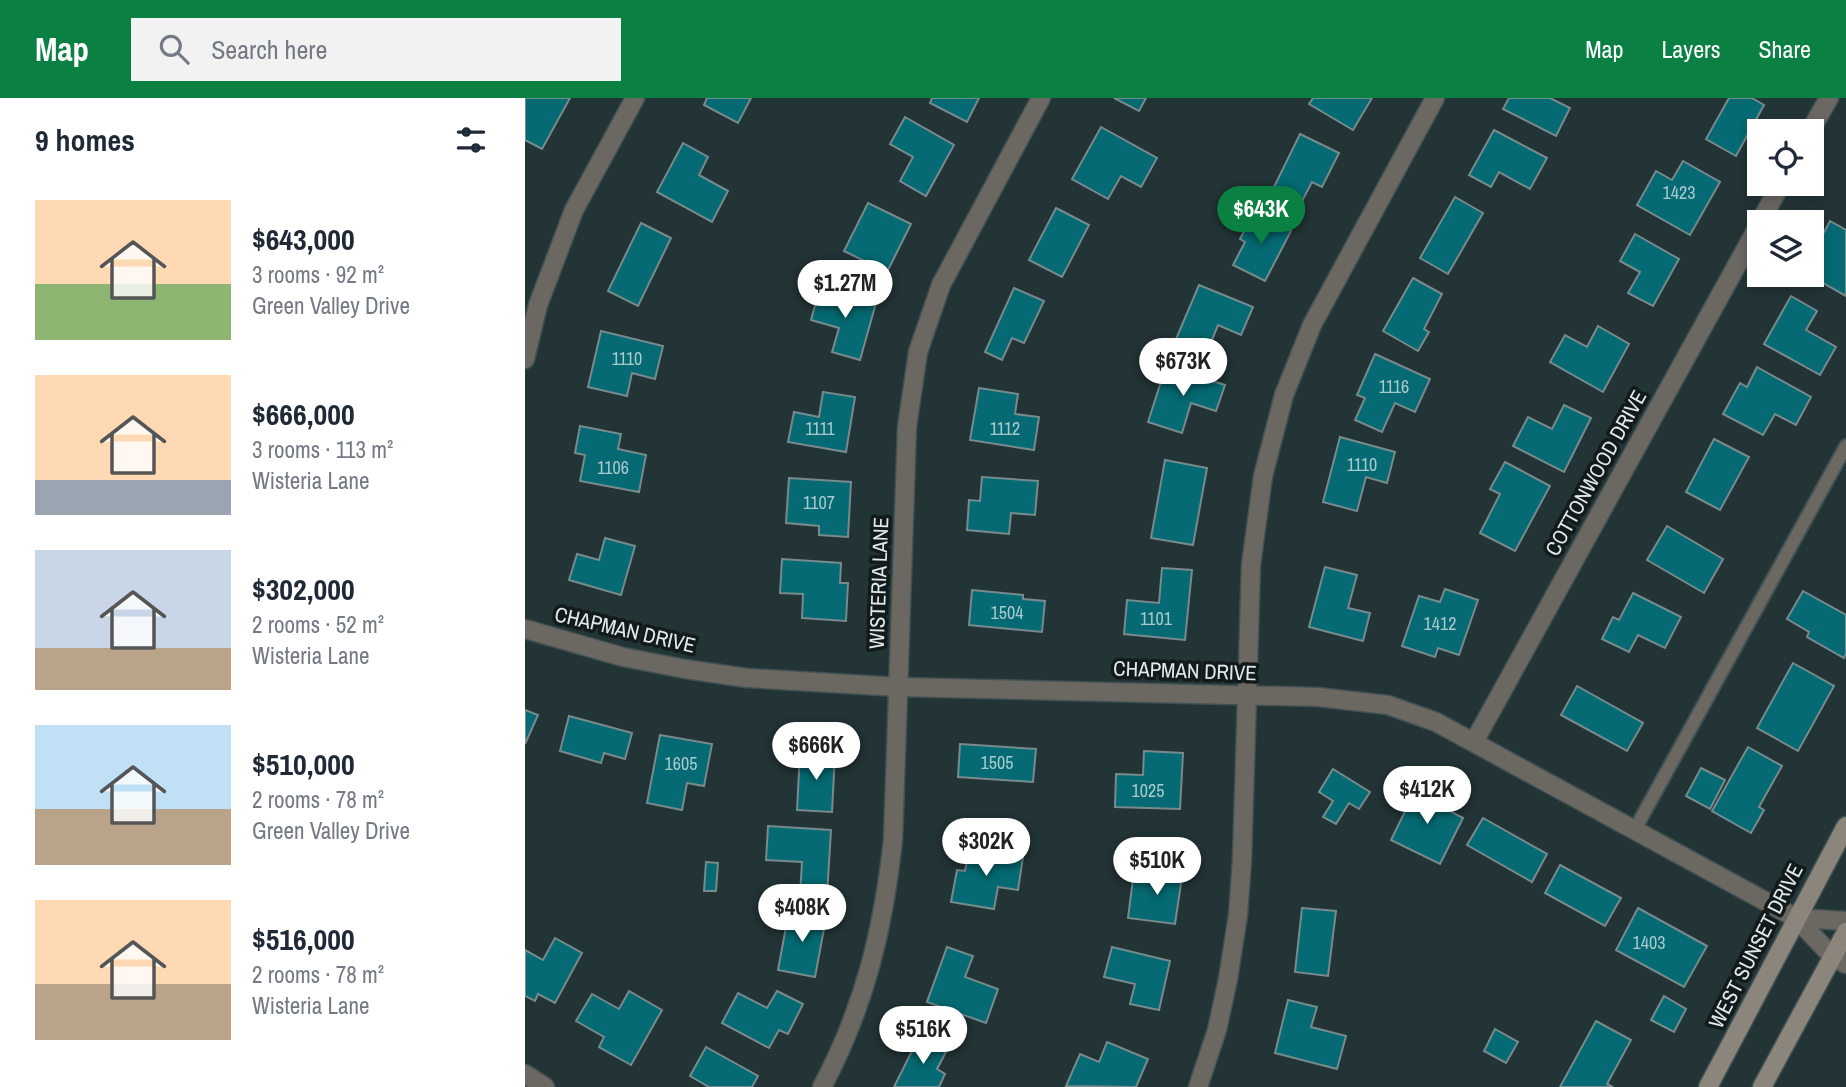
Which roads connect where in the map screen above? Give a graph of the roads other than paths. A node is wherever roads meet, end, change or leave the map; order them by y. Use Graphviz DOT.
graph roads {
  1 [pos="635,98"];
  2 [pos="1041,98"];
  3 [pos="1435,98"];
  4 [pos="1829,98"];
  5 [pos="1817,119"];
  6 [pos="1747,246"];
  7 [pos="525,359"];
  8 [pos="1846,446"];
  9 [pos="525,629"];
  10 [pos="899,687"];
  11 [pos="1247,696"];
  12 [pos="1474,742"];
  13 [pos="1846,826"];
  14 [pos="1634,831"];
  15 [pos="1796,918"];
  16 [pos="1846,921"];
  17 [pos="1846,932"];
  18 [pos="1839,961"];
  19 [pos="525,1074"];
  20 [pos="545,1087"];
  21 [pos="822,1087"];
  22 [pos="1198,1087"];
  23 [pos="1708,1087"];
  24 [pos="1762,1087"];
  1 -- 7 [label="street"];
  2 -- 10 [label="street, WISTERIA LANE"];
  3 -- 11 [label="street"];
  4 -- 5 [label="street"];
  6 -- 12 [label="street, COTTONWOOD DRIVE"];
  8 -- 14 [label="lane"];
  9 -- 10 [label="street, CHAPMAN DRIVE"];
  10 -- 11 [label="street, CHAPMAN DRIVE"];
  10 -- 21 [label="street, WISTERIA LANE"];
  11 -- 12 [label="street, CHAPMAN DRIVE"];
  11 -- 22 [label="street"];
  12 -- 14 [label="street, CHAPMAN DRIVE"];
  13 -- 15 [label="main road, WEST SUNSET DRIVE"];
  14 -- 15 [label="street, CHAPMAN DRIVE"];
  15 -- 16 [label="street, CHAPMAN DRIVE"];
  15 -- 18 [label="street, CHAPMAN DRIVE"];
  15 -- 23 [label="main road, WEST SUNSET DRIVE"];
  17 -- 18 [label="main road"];
  18 -- 24 [label="main road"];
  19 -- 20 [label="street"];
}
